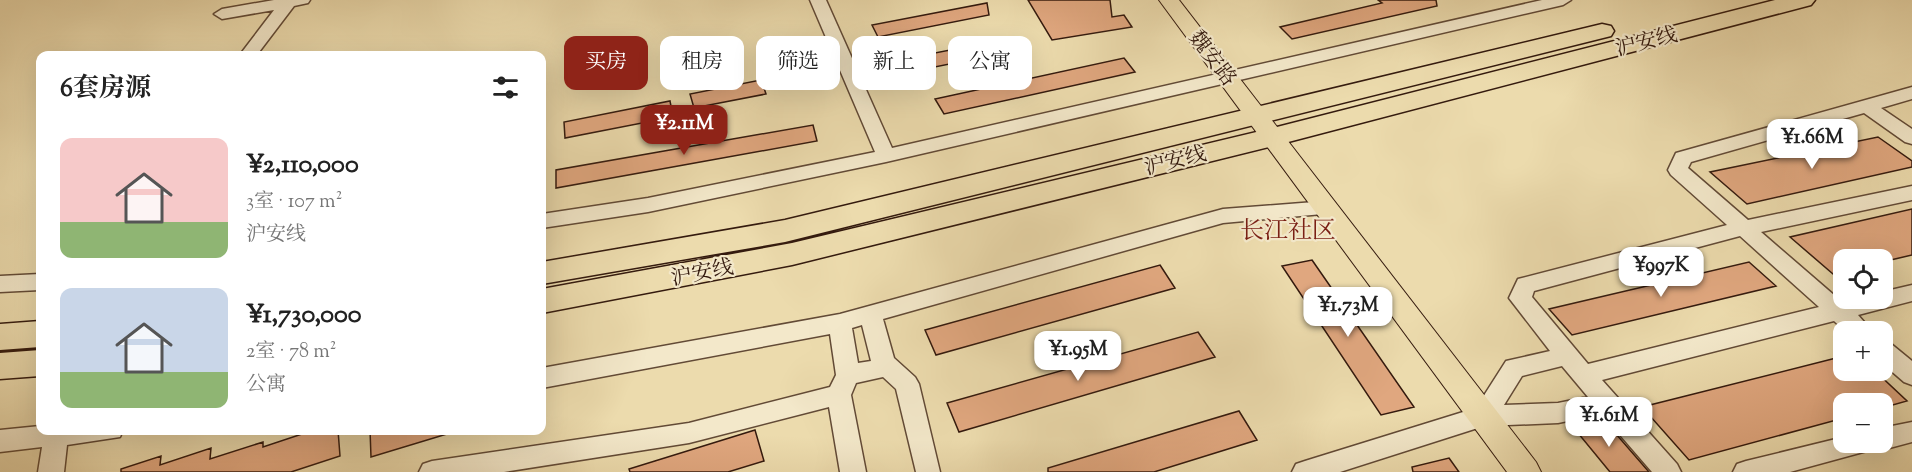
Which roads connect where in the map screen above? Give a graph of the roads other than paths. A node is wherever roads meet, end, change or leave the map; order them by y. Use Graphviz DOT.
graph roads {
  1 [pos="818,0"];
  2 [pos="1169,0"];
  3 [pos="1563,0"];
  4 [pos="1724,0"];
  5 [pos="1803,0"];
  6 [pos="295,1"];
  7 [pos="222,14"];
  8 [pos="251,51"];
  9 [pos="1228,78"];
  10 [pos="1912,93"];
  11 [pos="1867,106"];
  12 [pos="1265,127"];
  13 [pos="1912,138"];
  14 [pos="886,156"];
  15 [pos="1912,193"];
  16 [pos="1327,208"];
  17 [pos="546,220"];
  18 [pos="1744,228"];
  19 [pos="546,272"];
  20 [pos="36,282"];
  21 [pos="0,284"];
  22 [pos="1912,293"];
  23 [pos="546,300"];
  24 [pos="1839,311"];
  25 [pos="871,316"];
  26 [pos="1850,321"];
  27 [pos="840,324"];
  28 [pos="36,334"];
  29 [pos="0,337"];
  30 [pos="1567,356"];
  31 [pos="1893,359"];
  32 [pos="36,363"];
  33 [pos="0,366"];
  34 [pos="887,367"];
  35 [pos="1583,375"];
  36 [pos="1912,375"];
  37 [pos="546,377"];
  38 [pos="844,385"];
  39 [pos="1607,403"];
  40 [pos="1484,416"];
  41 [pos="1912,432"];
  42 [pos="65,435"];
  43 [pos="56,436"];
  44 [pos="1893,436"];
  45 [pos="0,441"];
  46 [pos="1833,451"];
  47 [pos="924,471"];
  48 [pos="51,472"];
  49 [pos="432,472"];
  50 [pos="853,472"];
  51 [pos="1305,472"];
  52 [pos="1525,472"];
  53 [pos="1668,472"];
  54 [pos="1746,472"];
  1 -- 14 [label="street"];
  2 -- 9 [label="main road, 魏安路"];
  3 -- 9 [label="street"];
  4 -- 12 [label="highway, 沪安线"];
  5 -- 12 [label="highway, 沪安线"];
  6 -- 7 [label="street"];
  6 -- 8 [label="street"];
  9 -- 12 [label="main road, 魏安路"];
  9 -- 14 [label="street"];
  10 -- 11 [label="street"];
  11 -- 13 [label="street"];
  11 -- 18 [label="street"];
  12 -- 16 [label="main road, 魏安路"];
  12 -- 19 [label="highway, 沪安线"];
  12 -- 23 [label="highway, 沪安线"];
  14 -- 17 [label="street"];
  15 -- 18 [label="street"];
  16 -- 25 [label="street"];
  16 -- 40 [label="main road, 魏安路"];
  18 -- 24 [label="street"];
  18 -- 30 [label="street"];
  20 -- 21 [label="street"];
  22 -- 24 [label="street"];
  24 -- 26 [label="street"];
  24 -- 35 [label="street"];
  25 -- 27 [label="street"];
  25 -- 34 [label="street"];
  27 -- 37 [label="street"];
  27 -- 38 [label="street"];
  28 -- 29 [label="highway"];
  30 -- 35 [label="street"];
  30 -- 40 [label="street"];
  31 -- 36 [label="street"];
  32 -- 33 [label="highway"];
  34 -- 38 [label="street"];
  34 -- 47 [label="street"];
  35 -- 39 [label="street"];
  38 -- 49 [label="street"];
  38 -- 50 [label="street"];
  39 -- 40 [label="street"];
  39 -- 53 [label="street"];
  40 -- 51 [label="street"];
  40 -- 52 [label="main road, 魏安路"];
  41 -- 44 [label="street"];
  42 -- 43 [label="street"];
  43 -- 45 [label="street"];
  43 -- 48 [label="street"];
  46 -- 54 [label="street"];
}
